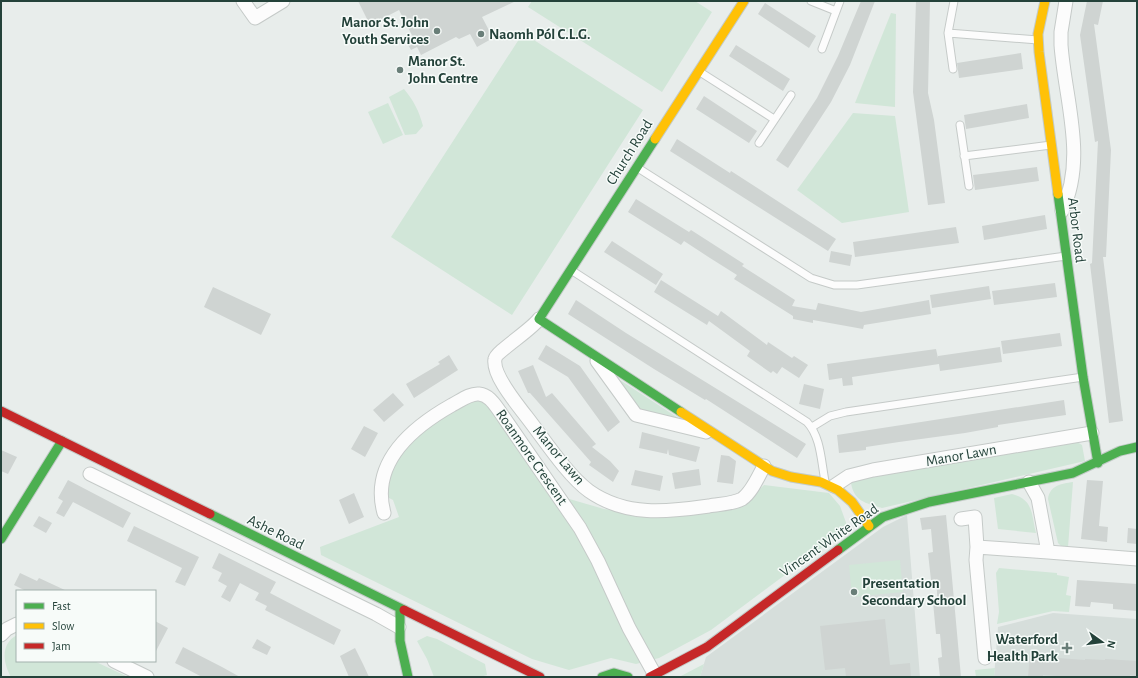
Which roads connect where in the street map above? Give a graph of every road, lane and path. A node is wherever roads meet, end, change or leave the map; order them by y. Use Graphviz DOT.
graph roads {
  1 [pos="243,1"];
  2 [pos="283,1"];
  3 [pos="744,1"];
  4 [pos="812,1"];
  5 [pos="840,1"];
  6 [pos="954,1"];
  7 [pos="1045,1"];
  8 [pos="1066,1"];
  9 [pos="836,11"];
  10 [pos="948,33"];
  11 [pos="1038,40"];
  12 [pos="822,49"];
  13 [pos="953,69"];
  14 [pos="698,71"];
  15 [pos="791,95"];
  16 [pos="774,119"];
  17 [pos="960,125"];
  18 [pos="759,143"];
  19 [pos="1051,145"];
  20 [pos="964,156"];
  21 [pos="636,167"];
  22 [pos="969,186"];
  23 [pos="1061,213"];
  24 [pos="1066,256"];
  25 [pos="571,270"];
  26 [pos="539,319"];
  27 [pos="594,356"];
  28 [pos="1083,377"];
  29 [pos="1,411"];
  30 [pos="812,427"];
  31 [pos="713,433"];
  32 [pos="1092,433"];
  33 [pos="62,441"];
  34 [pos="1137,447"];
  35 [pos="1098,463"];
  36 [pos="764,466"];
  37 [pos="90,474"];
  38 [pos="1043,480"];
  39 [pos="1029,482"];
  40 [pos="147,483"];
  41 [pos="830,484"];
  42 [pos="140,498"];
  43 [pos="1038,498"];
  44 [pos="384,513"];
  45 [pos="961,518"];
  46 [pos="233,526"];
  47 [pos="869,526"];
  48 [pos="1,539"];
  49 [pos="231,543"];
  50 [pos="978,548"];
  51 [pos="1048,552"];
  52 [pos="1137,559"];
  53 [pos="400,608"];
  54 [pos="16,624"];
  55 [pos="399,627"];
  56 [pos="1,635"];
  57 [pos="984,658"];
  58 [pos="116,662"];
  59 [pos="627,676"];
  60 [pos="652,676"];
  61 [pos="148,677"];
  62 [pos="408,677"];
  63 [pos="540,677"];
  64 [pos="602,677"];
  1 -- 2 [label="street"];
  3 -- 14 [label="street, Church Road"];
  4 -- 9 [label="lane"];
  5 -- 9 [label="lane"];
  6 -- 10 [label="lane"];
  7 -- 11 [label="street, Arbor Road"];
  8 -- 23 [label="street"];
  9 -- 12 [label="lane"];
  10 -- 11 [label="lane"];
  10 -- 13 [label="lane"];
  11 -- 19 [label="street, Arbor Road"];
  14 -- 16 [label="lane"];
  14 -- 21 [label="street, Church Road"];
  15 -- 16 [label="lane"];
  16 -- 18 [label="lane"];
  17 -- 20 [label="lane"];
  19 -- 20 [label="lane"];
  19 -- 23 [label="street, Arbor Road"];
  20 -- 22 [label="lane"];
  21 -- 24 [label="lane"];
  21 -- 25 [label="street, Church Road"];
  23 -- 24 [label="street, Arbor Road"];
  24 -- 28 [label="street, Arbor Road"];
  25 -- 26 [label="street, Church Road"];
  25 -- 30 [label="lane"];
  26 -- 27 [label="street"];
  26 -- 36 [label="street, Manor Lawn"];
  27 -- 31 [label="street"];
  27 -- 31 [label="street"];
  28 -- 30 [label="lane"];
  28 -- 32 [label="street, Arbor Road"];
  29 -- 33 [label="street, Ashe Road"];
  30 -- 41 [label="lane"];
  31 -- 36 [label="street"];
  32 -- 35 [label="street, Arbor Road"];
  32 -- 41 [label="street, Manor Lawn"];
  33 -- 40 [label="street, Ashe Road"];
  33 -- 48 [label="street"];
  34 -- 35 [label="street, Vincent White Road"];
  35 -- 38 [label="street, Vincent White Road"];
  36 -- 41 [label="street"];
  37 -- 42 [label="street"];
  38 -- 39 [label="street, Vincent White Road"];
  38 -- 43 [label="street"];
  39 -- 43 [label="street"];
  39 -- 47 [label="street, Vincent White Road"];
  40 -- 42 [label="street"];
  40 -- 46 [label="street, Ashe Road"];
  41 -- 47 [label="street"];
  42 -- 49 [label="street"];
  43 -- 51 [label="street"];
  44 -- 60 [label="street, Roanmore Crescent"];
  45 -- 50 [label="street"];
  46 -- 49 [label="street"];
  46 -- 53 [label="street, Ashe Road"];
  47 -- 60 [label="street, Vincent White Road"];
  49 -- 55 [label="street"];
  50 -- 51 [label="street"];
  50 -- 57 [label="street"];
  51 -- 52 [label="street"];
  53 -- 55 [label="street"];
  53 -- 63 [label="street, Ashe Road"];
  54 -- 56 [label="street"];
  55 -- 62 [label="street"];
  58 -- 61 [label="street"];
  59 -- 64 [label="street"];
}
